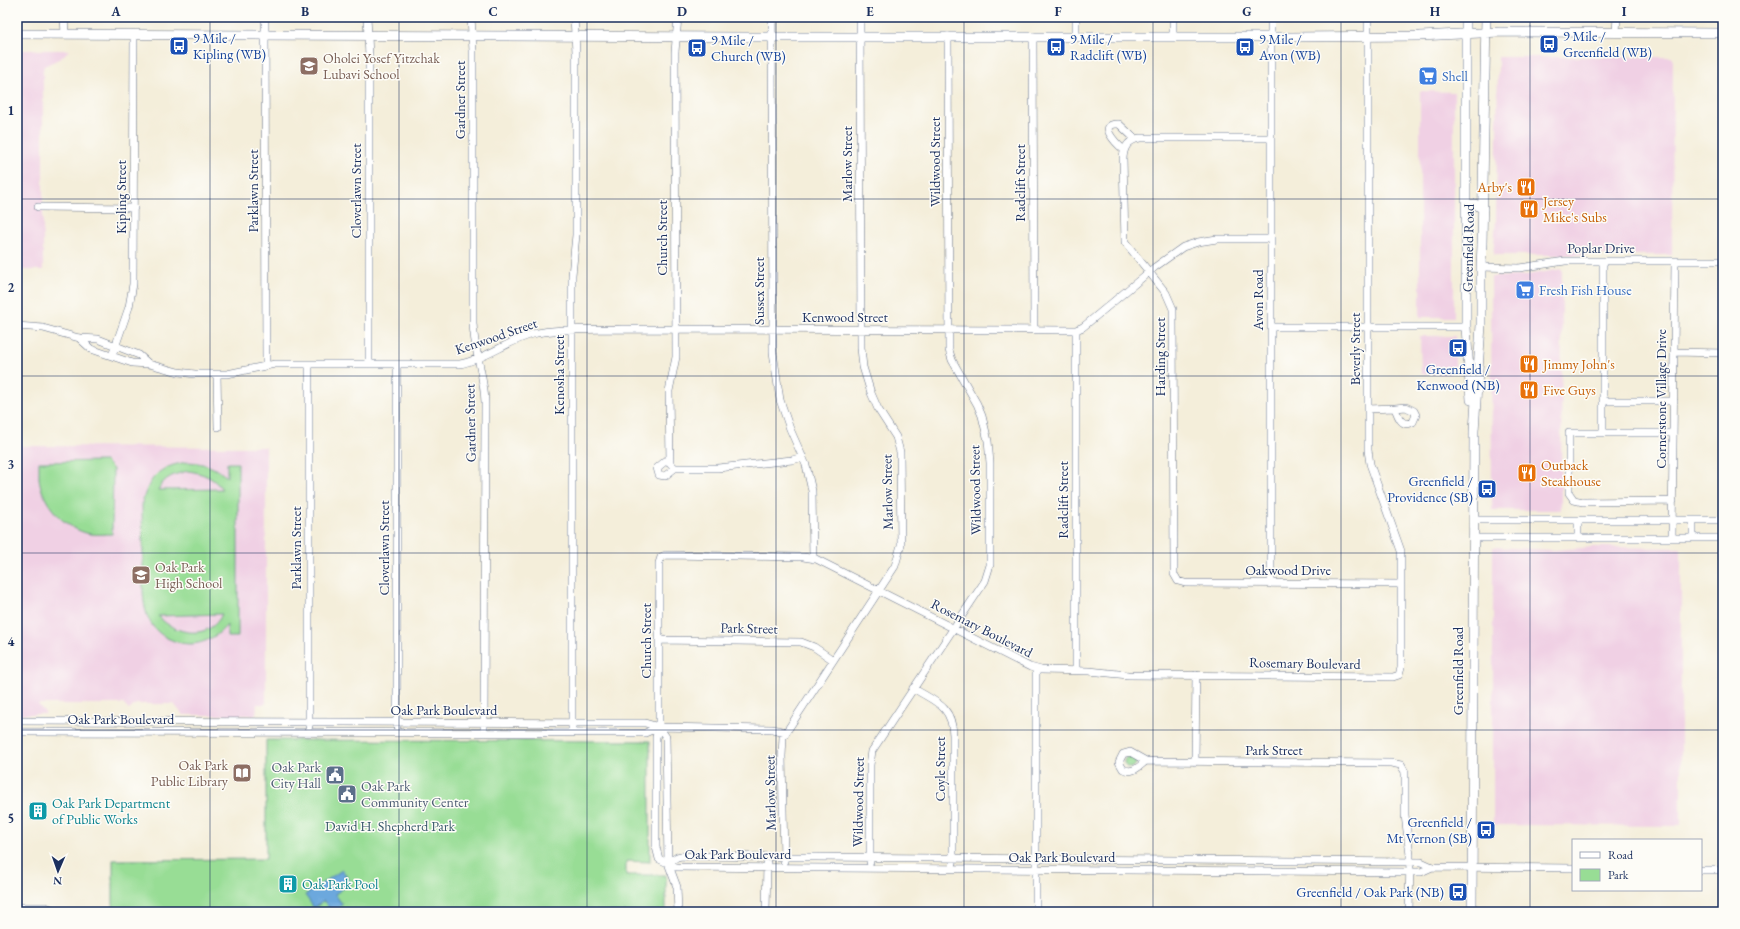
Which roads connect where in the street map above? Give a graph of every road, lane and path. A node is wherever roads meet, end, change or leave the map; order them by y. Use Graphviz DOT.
graph roads {
  1 [pos="64,17"];
  2 [pos="265,17"];
  3 [pos="367,17"];
  4 [pos="471,17"];
  5 [pos="574,17"];
  6 [pos="678,17"];
  7 [pos="772,17"];
  8 [pos="860,17"];
  9 [pos="1076,17"];
  10 [pos="1173,17"];
  11 [pos="1271,17"];
  12 [pos="1368,17"];
  13 [pos="1466,17"];
  14 [pos="1486,17"];
  15 [pos="1616,17"];
  16 [pos="1616,32"];
  17 [pos="1486,33"];
  18 [pos="1723,33"];
  19 [pos="17,34"];
  20 [pos="64,34"];
  21 [pos="134,34"];
  22 [pos="266,34"];
  23 [pos="1466,34"];
  24 [pos="368,35"];
  25 [pos="471,35"];
  26 [pos="575,36"];
  27 [pos="676,36"];
  28 [pos="772,36"];
  29 [pos="860,36"];
  30 [pos="948,36"];
  31 [pos="1033,36"];
  32 [pos="1076,36"];
  33 [pos="1173,37"];
  34 [pos="1270,37"];
  35 [pos="1368,37"];
  36 [pos="1270,138"];
  37 [pos="1135,139"];
  38 [pos="1124,150"];
  39 [pos="1466,156"];
  40 [pos="1484,158"];
  41 [pos="1466,205"];
  42 [pos="38,208"];
  43 [pos="134,208"];
  44 [pos="1483,209"];
  45 [pos="1270,239"];
  46 [pos="1603,261"];
  47 [pos="1675,261"];
  48 [pos="1723,261"];
  49 [pos="1481,267"];
  50 [pos="1149,272"];
  51 [pos="17,326"];
  52 [pos="1271,327"];
  53 [pos="1368,327"];
  54 [pos="1466,327"];
  55 [pos="676,330"];
  56 [pos="772,330"];
  57 [pos="861,330"];
  58 [pos="949,330"];
  59 [pos="1034,330"];
  60 [pos="1076,330"];
  61 [pos="572,331"];
  62 [pos="79,338"];
  63 [pos="116,345"];
  64 [pos="1674,352"];
  65 [pos="1723,353"];
  66 [pos="112,356"];
  67 [pos="479,358"];
  68 [pos="149,364"];
  69 [pos="309,364"];
  70 [pos="369,364"];
  71 [pos="397,364"];
  72 [pos="266,365"];
  73 [pos="217,375"];
  74 [pos="1603,401"];
  75 [pos="1674,401"];
  76 [pos="1395,408"];
  77 [pos="1368,409"];
  78 [pos="218,427"];
  79 [pos="1474,431"];
  80 [pos="1603,433"];
  81 [pos="1673,433"];
  82 [pos="803,457"];
  83 [pos="668,459"];
  84 [pos="675,468"];
  85 [pos="1673,501"];
  86 [pos="1473,520"];
  87 [pos="1578,520"];
  88 [pos="1672,520"];
  89 [pos="1693,520"];
  90 [pos="1723,520"];
  91 [pos="1473,538"];
  92 [pos="1578,538"];
  93 [pos="1672,538"];
  94 [pos="1693,538"];
  95 [pos="1723,538"];
  96 [pos="661,557"];
  97 [pos="813,559"];
  98 [pos="1176,579"];
  99 [pos="1271,583"];
  100 [pos="1401,584"];
  101 [pos="880,591"];
  102 [pos="953,628"];
  103 [pos="659,640"];
  104 [pos="834,660"];
  105 [pos="1036,669"];
  106 [pos="1076,670"];
  107 [pos="1196,675"];
  108 [pos="1399,675"];
  109 [pos="913,688"];
  110 [pos="17,722"];
  111 [pos="309,722"];
  112 [pos="345,722"];
  113 [pos="397,723"];
  114 [pos="484,723"];
  115 [pos="572,723"];
  116 [pos="659,727"];
  117 [pos="17,732"];
  118 [pos="786,732"];
  119 [pos="309,733"];
  120 [pos="345,733"];
  121 [pos="397,733"];
  122 [pos="484,733"];
  123 [pos="572,733"];
  124 [pos="1146,761"];
  125 [pos="1195,762"];
  126 [pos="666,774"];
  127 [pos="656,775"];
  128 [pos="656,814"];
  129 [pos="667,814"];
  130 [pos="767,857"];
  131 [pos="784,857"];
  132 [pos="870,858"];
  133 [pos="953,859"];
  134 [pos="1156,861"];
  135 [pos="1270,862"];
  136 [pos="1409,862"];
  137 [pos="668,863"];
  138 [pos="1036,864"];
  139 [pos="766,867"];
  140 [pos="1432,867"];
  141 [pos="1472,867"];
  142 [pos="784,868"];
  143 [pos="870,868"];
  144 [pos="1572,868"];
  145 [pos="953,869"];
  146 [pos="1156,870"];
  147 [pos="1702,870"];
  148 [pos="1723,870"];
  149 [pos="1270,871"];
  150 [pos="1410,872"];
  151 [pos="17,907"];
  152 [pos="58,912"];
  153 [pos="678,912"];
  154 [pos="766,912"];
  155 [pos="1036,912"];
  156 [pos="1409,912"];
  157 [pos="1472,912"];
  1 -- 20 [label="street"];
  2 -- 22 [label="street, Parklawn Street"];
  3 -- 24 [label="street, Cloverlawn Street"];
  4 -- 25 [label="street, Gardner Street"];
  5 -- 26 [label="street, Kenosha Street"];
  6 -- 27 [label="street, Church Street"];
  7 -- 28 [label="street, Sussex Street"];
  8 -- 29 [label="street, Marlow Street"];
  9 -- 32 [label="street"];
  10 -- 33 [label="street"];
  11 -- 34 [label="street, Avon Road"];
  12 -- 35 [label="street, Beverly Street"];
  13 -- 23 [label="main road, Greenfield Road"];
  14 -- 17 [label="main road, Greenfield Road"];
  15 -- 16 [label="street"];
  16 -- 17 [label="main road"];
  16 -- 18 [label="main road"];
  17 -- 23 [label="main road"];
  17 -- 40 [label="main road, Greenfield Road"];
  19 -- 20 [label="main road"];
  20 -- 21 [label="main road"];
  21 -- 22 [label="main road"];
  21 -- 43 [label="street, Kipling Street"];
  22 -- 24 [label="main road"];
  22 -- 72 [label="street, Parklawn Street"];
  23 -- 35 [label="main road"];
  23 -- 39 [label="main road, Greenfield Road"];
  24 -- 25 [label="main road"];
  24 -- 70 [label="street, Cloverlawn Street"];
  25 -- 26 [label="main road"];
  25 -- 67 [label="street, Gardner Street"];
  26 -- 27 [label="main road"];
  26 -- 61 [label="street, Kenosha Street"];
  27 -- 28 [label="main road"];
  27 -- 55 [label="street, Church Street"];
  28 -- 29 [label="main road"];
  28 -- 56 [label="street, Sussex Street"];
  29 -- 30 [label="main road"];
  29 -- 57 [label="street, Marlow Street"];
  30 -- 31 [label="main road"];
  30 -- 58 [label="street, Wildwood Street"];
  31 -- 32 [label="main road"];
  31 -- 59 [label="street, Radclift Street"];
  32 -- 33 [label="main road"];
  33 -- 34 [label="main road"];
  34 -- 35 [label="main road"];
  34 -- 36 [label="street, Avon Road"];
  35 -- 53 [label="street, Beverly Street"];
  36 -- 37 [label="street"];
  36 -- 45 [label="street, Avon Road"];
  37 -- 38 [label="street"];
  37 -- 38 [label="street"];
  38 -- 50 [label="street, Harding Street"];
  39 -- 40 [label="main road"];
  39 -- 41 [label="main road, Greenfield Road"];
  40 -- 44 [label="main road, Greenfield Road"];
  41 -- 44 [label="main road"];
  41 -- 54 [label="main road, Greenfield Road"];
  42 -- 43 [label="street"];
  43 -- 63 [label="street, Kipling Street"];
  44 -- 49 [label="main road, Greenfield Road"];
  45 -- 50 [label="street"];
  45 -- 52 [label="street, Avon Road"];
  46 -- 47 [label="street, Poplar Drive"];
  46 -- 49 [label="street, Poplar Drive"];
  46 -- 74 [label="street"];
  47 -- 48 [label="street, Poplar Drive"];
  47 -- 64 [label="street, Cornerstone Village Drive"];
  49 -- 79 [label="main road, Greenfield Road"];
  50 -- 60 [label="street"];
  50 -- 98 [label="street, Harding Street"];
  51 -- 62 [label="street"];
  52 -- 53 [label="street"];
  52 -- 99 [label="street, Avon Road"];
  53 -- 54 [label="street"];
  53 -- 77 [label="street, Beverly Street"];
  54 -- 79 [label="main road, Greenfield Road"];
  55 -- 56 [label="street, Kenwood Street"];
  55 -- 61 [label="street, Kenwood Street"];
  55 -- 83 [label="street, Church Street"];
  56 -- 57 [label="street, Kenwood Street"];
  56 -- 82 [label="street, Sussex Street"];
  57 -- 58 [label="street, Kenwood Street"];
  57 -- 101 [label="street, Marlow Street"];
  58 -- 59 [label="street, Kenwood Street"];
  58 -- 102 [label="street, Wildwood Street"];
  59 -- 60 [label="street, Kenwood Street"];
  60 -- 106 [label="street, Radclift Street"];
  61 -- 67 [label="street, Kenwood Street"];
  61 -- 115 [label="street, Kenosha Street"];
  62 -- 63 [label="street"];
  62 -- 66 [label="street"];
  63 -- 66 [label="street, Kipling Street"];
  63 -- 68 [label="street"];
  64 -- 65 [label="street"];
  64 -- 75 [label="street, Cornerstone Village Drive"];
  66 -- 68 [label="street"];
  67 -- 71 [label="street, Kenwood Street"];
  67 -- 114 [label="street, Gardner Street"];
  68 -- 73 [label="street"];
  69 -- 70 [label="street, Kenwood Street"];
  69 -- 72 [label="street, Kenwood Street"];
  69 -- 111 [label="street, Parklawn Street"];
  70 -- 71 [label="street, Kenwood Street"];
  71 -- 113 [label="street, Cloverlawn Street"];
  72 -- 73 [label="street"];
  73 -- 78 [label="street"];
  74 -- 75 [label="street"];
  74 -- 80 [label="street"];
  75 -- 81 [label="street, Cornerstone Village Drive"];
  76 -- 77 [label="street"];
  77 -- 100 [label="street, Beverly Street"];
  79 -- 86 [label="main road, Greenfield Road"];
  80 -- 81 [label="street"];
  80 -- 85 [label="street"];
  81 -- 85 [label="street, Cornerstone Village Drive"];
  82 -- 84 [label="street"];
  82 -- 97 [label="street, Sussex Street"];
  83 -- 84 [label="street"];
  83 -- 84 [label="street"];
  85 -- 88 [label="street, Cornerstone Village Drive"];
  86 -- 87 [label="street"];
  86 -- 91 [label="main road, Greenfield Road"];
  87 -- 88 [label="street"];
  87 -- 92 [label="street"];
  88 -- 89 [label="street"];
  88 -- 93 [label="street, Cornerstone Village Drive"];
  89 -- 90 [label="street"];
  89 -- 94 [label="street"];
  91 -- 92 [label="street"];
  91 -- 141 [label="main road, Greenfield Road"];
  92 -- 93 [label="street"];
  93 -- 94 [label="street"];
  94 -- 95 [label="street"];
  96 -- 97 [label="street, Rosemary Boulevard"];
  96 -- 103 [label="street, Church Street"];
  97 -- 101 [label="street, Rosemary Boulevard"];
  98 -- 99 [label="street, Oakwood Drive"];
  99 -- 100 [label="street, Oakwood Drive"];
  100 -- 108 [label="street, Beverly Street"];
  101 -- 102 [label="street, Rosemary Boulevard"];
  101 -- 104 [label="street, Marlow Street"];
  102 -- 105 [label="street, Rosemary Boulevard"];
  102 -- 109 [label="street, Wildwood Street"];
  103 -- 104 [label="street, Park Street"];
  103 -- 116 [label="street, Church Street"];
  104 -- 118 [label="street, Marlow Street"];
  105 -- 106 [label="street, Rosemary Boulevard"];
  105 -- 138 [label="street"];
  106 -- 107 [label="street, Rosemary Boulevard"];
  107 -- 108 [label="street, Rosemary Boulevard"];
  107 -- 125 [label="street"];
  109 -- 132 [label="street, Wildwood Street"];
  109 -- 133 [label="street, Coyle Street"];
  110 -- 111 [label="street, Oak Park Boulevard"];
  111 -- 112 [label="street, Oak Park Boulevard"];
  111 -- 119 [label="street, Parklawn Street"];
  112 -- 113 [label="street, Oak Park Boulevard"];
  112 -- 120 [label="street"];
  113 -- 114 [label="street, Oak Park Boulevard"];
  113 -- 121 [label="street, Cloverlawn Street"];
  114 -- 115 [label="street, Oak Park Boulevard"];
  114 -- 122 [label="street, Gardner Street"];
  115 -- 116 [label="street, Oak Park Boulevard"];
  115 -- 123 [label="street, Kenosha Street"];
  116 -- 118 [label="street"];
  116 -- 123 [label="street, Oak Park Boulevard"];
  116 -- 126 [label="street, Church Street"];
  116 -- 127 [label="street, Church Street"];
  117 -- 119 [label="street, Oak Park Boulevard"];
  118 -- 131 [label="street, Marlow Street"];
  119 -- 120 [label="street, Oak Park Boulevard"];
  120 -- 121 [label="street, Oak Park Boulevard"];
  121 -- 122 [label="street, Oak Park Boulevard"];
  122 -- 123 [label="street, Oak Park Boulevard"];
  124 -- 125 [label="street, Park Street"];
  125 -- 136 [label="street, Park Street"];
  126 -- 127 [label="street"];
  126 -- 129 [label="street, Church Street"];
  127 -- 128 [label="street, Church Street"];
  128 -- 129 [label="street"];
  128 -- 137 [label="street, Church Street"];
  129 -- 137 [label="street, Church Street"];
  130 -- 131 [label="street, Oak Park Boulevard"];
  130 -- 137 [label="street, Oak Park Boulevard"];
  130 -- 139 [label="street"];
  131 -- 132 [label="street, Oak Park Boulevard"];
  131 -- 142 [label="street, Marlow Street"];
  132 -- 133 [label="street, Oak Park Boulevard"];
  132 -- 143 [label="street, Wildwood Street"];
  133 -- 138 [label="street, Oak Park Boulevard"];
  133 -- 145 [label="street, Coyle Street"];
  134 -- 135 [label="street, Oak Park Boulevard"];
  134 -- 138 [label="street, Oak Park Boulevard"];
  134 -- 146 [label="street"];
  135 -- 136 [label="street, Oak Park Boulevard"];
  135 -- 149 [label="street"];
  136 -- 140 [label="street, Oak Park Boulevard"];
  136 -- 150 [label="street"];
  137 -- 139 [label="street, Oak Park Boulevard"];
  137 -- 153 [label="street, Church Street"];
  138 -- 145 [label="street, Oak Park Boulevard"];
  138 -- 146 [label="street, Oak Park Boulevard"];
  138 -- 155 [label="street"];
  139 -- 142 [label="street, Oak Park Boulevard"];
  139 -- 154 [label="street"];
  140 -- 141 [label="street, Oak Park Boulevard"];
  140 -- 150 [label="street, Oak Park Boulevard"];
  141 -- 144 [label="street, Oak Park Boulevard"];
  141 -- 157 [label="main road, Greenfield Road"];
  142 -- 143 [label="street, Oak Park Boulevard"];
  143 -- 145 [label="street, Oak Park Boulevard"];
  146 -- 149 [label="street, Oak Park Boulevard"];
  147 -- 148 [label="street"];
  149 -- 150 [label="street, Oak Park Boulevard"];
  150 -- 156 [label="street"];
  151 -- 152 [label="street"];
}
